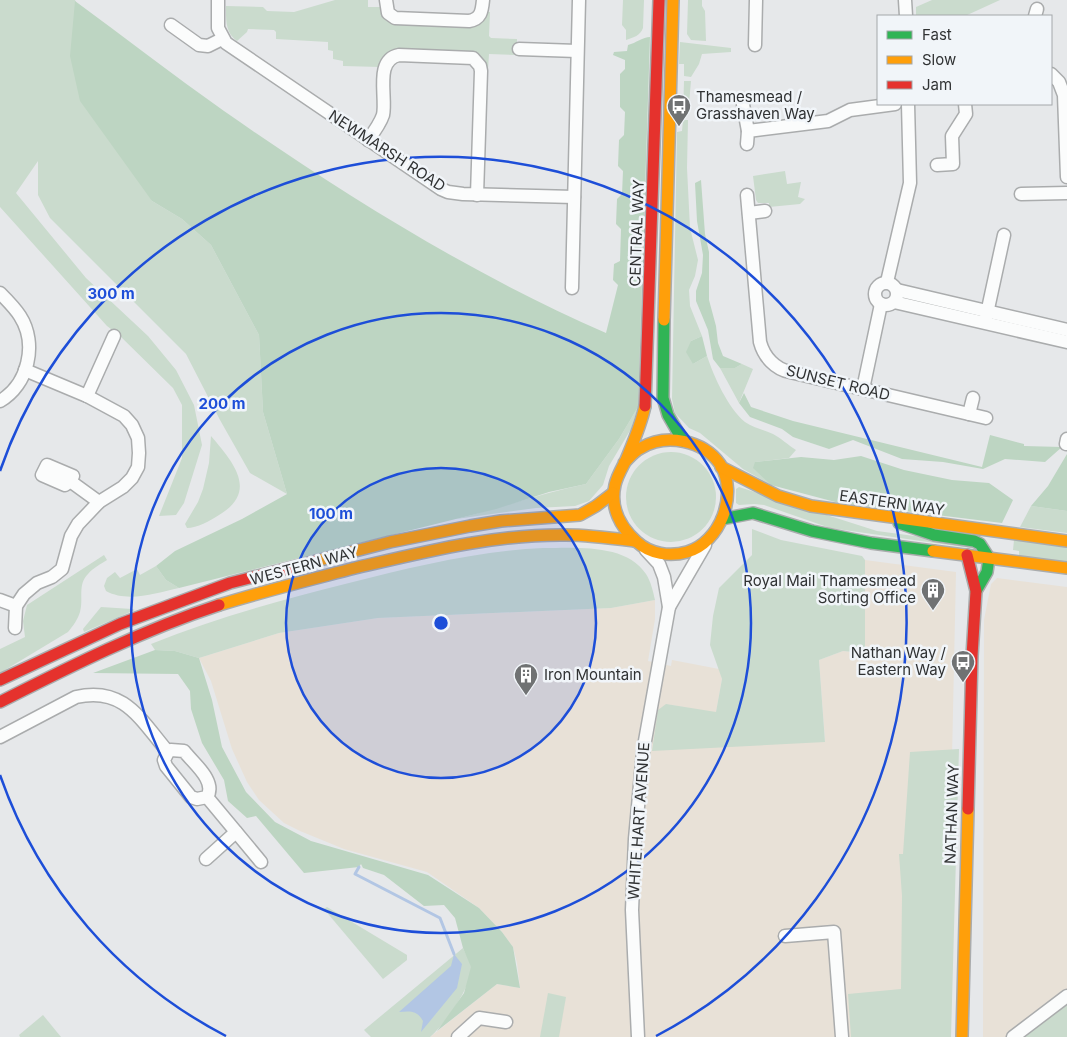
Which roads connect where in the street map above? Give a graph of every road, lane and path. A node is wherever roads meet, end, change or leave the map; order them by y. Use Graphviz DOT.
graph roads {
  1 [pos="218,0"];
  2 [pos="386,0"];
  3 [pos="483,0"];
  4 [pos="579,0"];
  5 [pos="659,0"];
  6 [pos="673,0"];
  7 [pos="756,0"];
  8 [pos="905,0"];
  9 [pos="906,15"];
  10 [pos="171,26"];
  11 [pos="222,39"];
  12 [pos="755,45"];
  13 [pos="519,49"];
  14 [pos="577,51"];
  15 [pos="1052,75"];
  16 [pos="1066,95"];
  17 [pos="742,99"];
  18 [pos="888,105"];
  19 [pos="908,105"];
  20 [pos="965,105"];
  21 [pos="748,131"];
  22 [pos="368,140"];
  23 [pos="747,144"];
  24 [pos="937,164"];
  25 [pos="1067,177"];
  26 [pos="1067,192"];
  27 [pos="1021,194"];
  28 [pos="477,195"];
  29 [pos="747,195"];
  30 [pos="574,197"];
  31 [pos="765,211"];
  32 [pos="749,213"];
  33 [pos="1004,235"];
  34 [pos="572,288"];
  35 [pos="0,293"];
  36 [pos="890,295"];
  37 [pos="986,317"];
  38 [pos="1067,330"];
  39 [pos="114,336"];
  40 [pos="1067,342"];
  41 [pos="25,370"];
  42 [pos="862,389"];
  43 [pos="87,396"];
  44 [pos="972,398"];
  45 [pos="0,401"];
  46 [pos="968,414"];
  47 [pos="986,418"];
  48 [pos="1067,439"];
  49 [pos="683,441"];
  50 [pos="1066,444"];
  51 [pos="624,463"];
  52 [pos="722,467"];
  53 [pos="70,482"];
  54 [pos="613,493"];
  55 [pos="99,502"];
  56 [pos="881,516"];
  57 [pos="722,519"];
  58 [pos="1067,541"];
  59 [pos="706,543"];
  60 [pos="639,545"];
  61 [pos="967,555"];
  62 [pos="989,558"];
  63 [pos="1067,568"];
  64 [pos="976,591"];
  65 [pos="0,600"];
  66 [pos="16,606"];
  67 [pos="669,607"];
  68 [pos="14,628"];
  69 [pos="0,680"];
  70 [pos="0,702"];
  71 [pos="0,737"];
  72 [pos="168,752"];
  73 [pos="207,797"];
  74 [pos="236,832"];
  75 [pos="206,859"];
  76 [pos="261,862"];
  77 [pos="786,936"];
  78 [pos="1067,996"];
  79 [pos="506,1022"];
  80 [pos="458,1037"];
  81 [pos="638,1037"];
  82 [pos="842,1037"];
  83 [pos="962,1037"];
  84 [pos="1013,1037"];
  1 -- 11 [label="street"];
  2 -- 3 [label="street"];
  4 -- 14 [label="street"];
  5 -- 51 [label="main road, CENTRAL WAY"];
  6 -- 49 [label="main road, CENTRAL WAY"];
  7 -- 12 [label="street"];
  8 -- 9 [label="street"];
  10 -- 11 [label="street"];
  11 -- 22 [label="street, NEWMARSH ROAD"];
  13 -- 14 [label="street"];
  14 -- 30 [label="street"];
  15 -- 16 [label="street"];
  16 -- 25 [label="street"];
  17 -- 21 [label="street"];
  18 -- 21 [label="street"];
  19 -- 36 [label="street"];
  20 -- 24 [label="street"];
  21 -- 23 [label="street"];
  22 -- 28 [label="street, NEWMARSH ROAD"];
  22 -- 28 [label="street"];
  26 -- 27 [label="street"];
  28 -- 30 [label="street, NEWMARSH ROAD"];
  29 -- 32 [label="street, SUNSET ROAD"];
  30 -- 34 [label="street"];
  31 -- 32 [label="street"];
  32 -- 42 [label="street, SUNSET ROAD"];
  33 -- 37 [label="street"];
  35 -- 41 [label="street"];
  36 -- 37 [label="street"];
  36 -- 42 [label="street"];
  37 -- 38 [label="street"];
  37 -- 40 [label="street"];
  39 -- 43 [label="street"];
  41 -- 43 [label="street"];
  41 -- 45 [label="street"];
  42 -- 46 [label="street, SUNSET ROAD"];
  43 -- 55 [label="street"];
  44 -- 46 [label="street"];
  46 -- 47 [label="street, SUNSET ROAD"];
  48 -- 50 [label="street"];
  49 -- 51 [label="main road"];
  49 -- 52 [label="main road"];
  51 -- 54 [label="main road"];
  52 -- 56 [label="main road, EASTERN WAY"];
  52 -- 57 [label="main road"];
  53 -- 55 [label="street"];
  54 -- 60 [label="main road"];
  54 -- 69 [label="main road, WESTERN WAY"];
  55 -- 66 [label="street"];
  56 -- 58 [label="main road, EASTERN WAY"];
  56 -- 62 [label="main road"];
  57 -- 59 [label="main road"];
  57 -- 61 [label="main road"];
  59 -- 60 [label="main road"];
  59 -- 67 [label="street, WHITE HART AVENUE"];
  60 -- 67 [label="street, WHITE HART AVENUE"];
  60 -- 70 [label="main road, WESTERN WAY"];
  61 -- 62 [label="main road"];
  61 -- 64 [label="main road, NATHAN WAY"];
  62 -- 63 [label="main road"];
  62 -- 64 [label="main road, NATHAN WAY"];
  64 -- 83 [label="main road, NATHAN WAY"];
  65 -- 66 [label="street"];
  66 -- 68 [label="street"];
  67 -- 81 [label="street, WHITE HART AVENUE"];
  71 -- 72 [label="street"];
  72 -- 73 [label="street"];
  72 -- 73 [label="street"];
  73 -- 74 [label="street"];
  74 -- 75 [label="street"];
  74 -- 76 [label="street"];
  77 -- 82 [label="street"];
  78 -- 84 [label="street"];
  79 -- 80 [label="street"];
}
